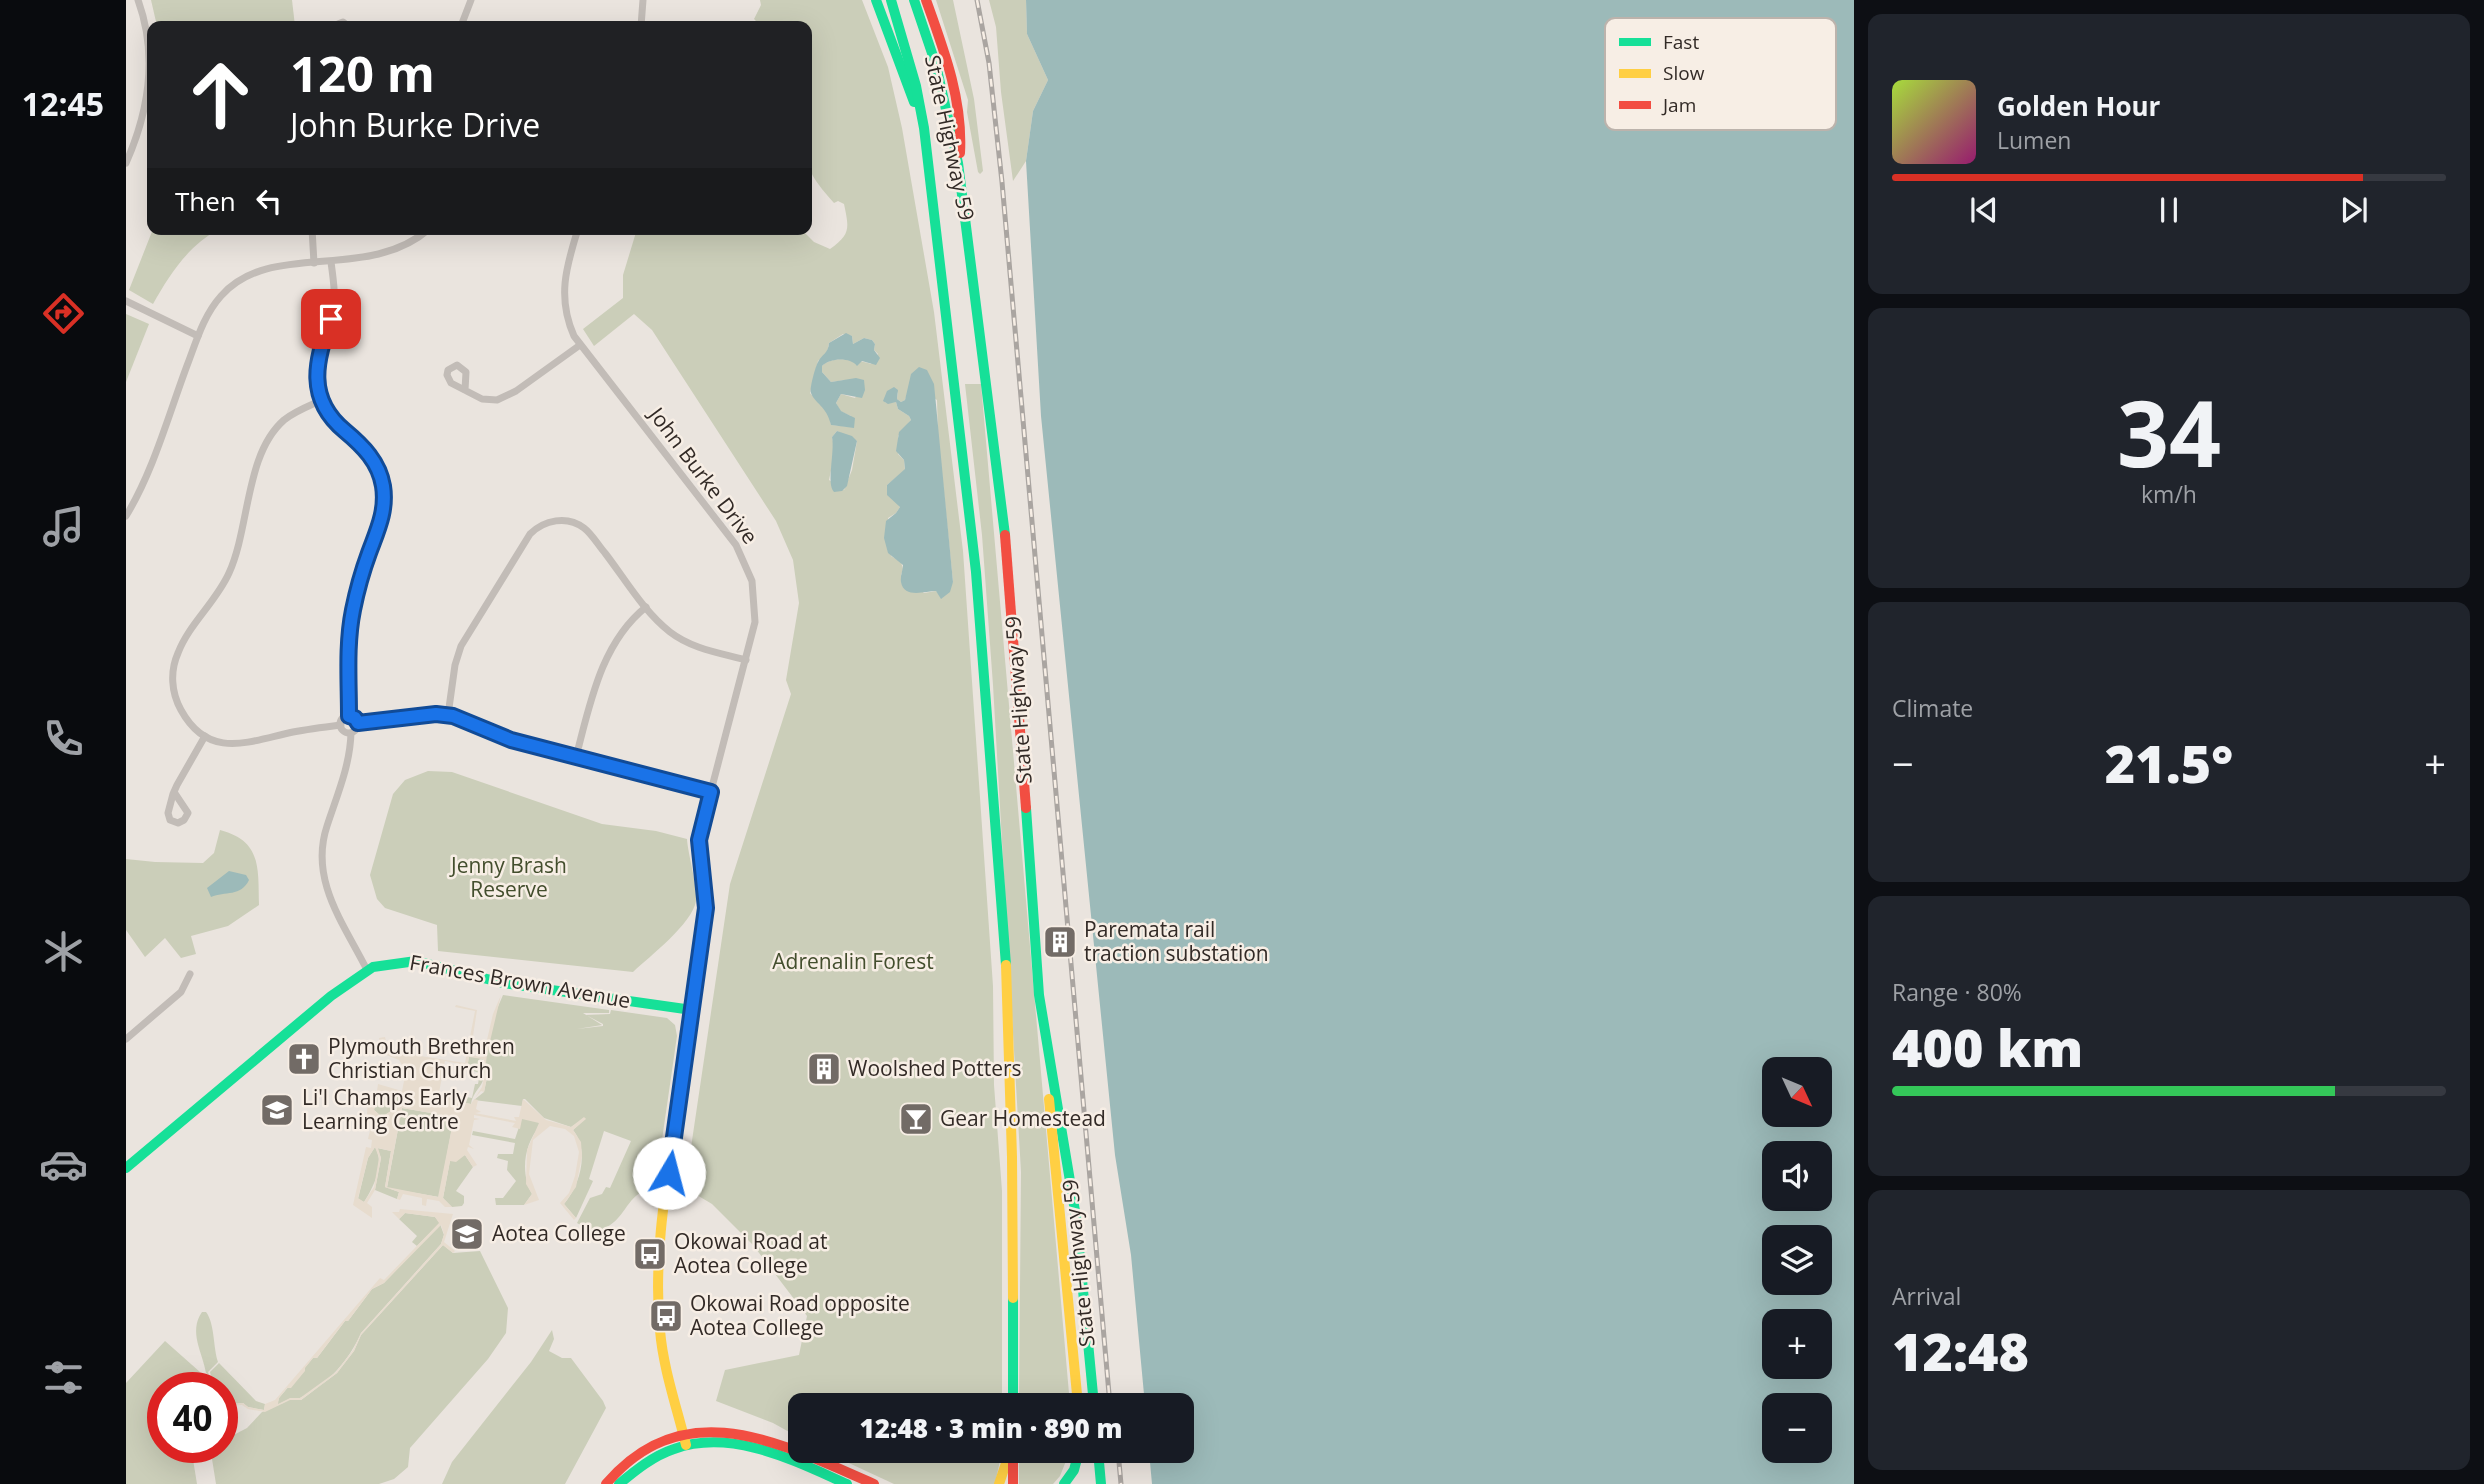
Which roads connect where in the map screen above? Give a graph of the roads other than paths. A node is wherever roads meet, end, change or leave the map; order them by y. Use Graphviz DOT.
graph roads {
  1 [pos="138,0"];
  2 [pos="471,0"];
  3 [pos="643,0"];
  4 [pos="876,0"];
  5 [pos="891,0"];
  6 [pos="914,0"];
  7 [pos="926,0"];
  8 [pos="463,21"];
  9 [pos="642,21"];
  10 [pos="147,43"];
  11 [pos="147,92"];
  12 [pos="924,128"];
  13 [pos="128,154"];
  14 [pos="126,163"];
  15 [pos="958,163"];
  16 [pos="312,235"];
  17 [pos="419,235"];
  18 [pos="576,235"];
  19 [pos="331,262"];
  20 [pos="314,263"];
  21 [pos="126,301"];
  22 [pos="198,336"];
  23 [pos="580,345"];
  24 [pos="466,390"];
  25 [pos="322,400"];
  26 [pos="126,516"];
  27 [pos="646,607"];
  28 [pos="746,660"];
  29 [pos="448,715"];
  30 [pos="349,716"];
  31 [pos="358,723"];
  32 [pos="341,724"];
  33 [pos="351,733"];
  34 [pos="205,736"];
  35 [pos="576,757"];
  36 [pos="174,792"];
  37 [pos="711,792"];
  38 [pos="367,970"];
  39 [pos="190,974"];
  40 [pos="1039,995"];
  41 [pos="692,1010"];
  42 [pos="126,1039"];
  43 [pos="126,1168"];
  44 [pos="1013,1393"];
  45 [pos="1077,1393"];
  46 [pos="1093,1393"];
  47 [pos="685,1441"];
  48 [pos="1007,1463"];
  49 [pos="1012,1463"];
  50 [pos="1076,1463"];
  51 [pos="1099,1463"];
  52 [pos="846,1481"];
  53 [pos="606,1484"];
  54 [pos="619,1484"];
  55 [pos="874,1484"];
  56 [pos="999,1484"];
  57 [pos="1013,1484"];
  58 [pos="1065,1484"];
  59 [pos="1101,1484"];
  1 -- 10 [label="street"];
  2 -- 8 [label="street"];
  3 -- 9 [label="street"];
  4 -- 12 [label="main road"];
  5 -- 12 [label="main road, State Highway 59"];
  6 -- 15 [label="main road, State Highway 59"];
  7 -- 15 [label="main road"];
  11 -- 13 [label="street"];
  12 -- 44 [label="main road, State Highway 59"];
  13 -- 14 [label="street"];
  15 -- 40 [label="main road, State Highway 59"];
  16 -- 20 [label="street"];
  17 -- 19 [label="street"];
  18 -- 23 [label="street, John Burke Drive"];
  19 -- 20 [label="street"];
  19 -- 25 [label="street"];
  20 -- 22 [label="street"];
  21 -- 22 [label="street"];
  22 -- 26 [label="street"];
  23 -- 24 [label="street"];
  23 -- 28 [label="street, John Burke Drive"];
  25 -- 30 [label="street"];
  25 -- 34 [label="street"];
  27 -- 28 [label="street"];
  27 -- 29 [label="street"];
  27 -- 35 [label="street"];
  28 -- 37 [label="street, John Burke Drive"];
  29 -- 31 [label="street"];
  29 -- 35 [label="street"];
  30 -- 31 [label="street"];
  30 -- 32 [label="street"];
  31 -- 33 [label="street"];
  32 -- 33 [label="street"];
  32 -- 34 [label="street"];
  33 -- 38 [label="street"];
  34 -- 36 [label="street"];
  35 -- 37 [label="street"];
  37 -- 41 [label="street, John Burke Drive"];
  38 -- 41 [label="main road, Frances Brown Avenue"];
  38 -- 43 [label="main road, Frances Brown Avenue"];
  39 -- 42 [label="street"];
  40 -- 45 [label="main road"];
  40 -- 46 [label="main road, State Highway 59"];
  41 -- 47 [label="main road"];
  47 -- 52 [label="main road"];
  47 -- 53 [label="main road"];
  47 -- 54 [label="main road"];
  48 -- 56 [label="main road"];
  49 -- 57 [label="main road"];
  50 -- 58 [label="main road"];
  51 -- 59 [label="main road"];
  52 -- 55 [label="main road"];
}
